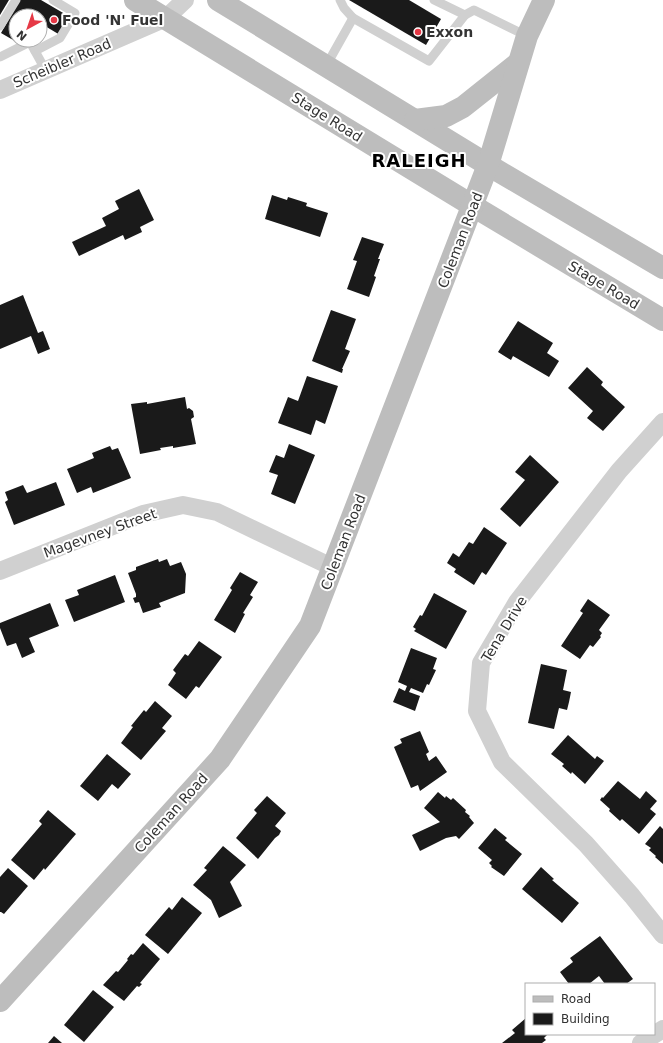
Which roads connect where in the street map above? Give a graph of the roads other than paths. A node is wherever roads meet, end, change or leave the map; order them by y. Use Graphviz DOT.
graph roads {
  1 [pos="16,0"];
  2 [pos="135,0"];
  3 [pos="185,0"];
  4 [pos="218,0"];
  5 [pos="340,0"];
  6 [pos="434,0"];
  7 [pos="544,0"];
  8 [pos="50,5"];
  9 [pos="465,15"];
  10 [pos="166,18"];
  11 [pos="353,18"];
  12 [pos="0,26"];
  13 [pos="527,36"];
  14 [pos="17,48"];
  15 [pos="34,48"];
  16 [pos="35,51"];
  17 [pos="0,57"];
  18 [pos="518,64"];
  19 [pos="326,66"];
  20 [pos="46,71"];
  21 [pos="2,85"];
  22 [pos="415,120"];
  23 [pos="488,165"];
  24 [pos="473,206"];
  25 [pos="663,268"];
  26 [pos="663,320"];
  27 [pos="663,422"];
  28 [pos="334,568"];
  29 [pos="0,571"];
  30 [pos="663,935"];
  31 [pos="0,1002"];
  32 [pos="654,1035"];
  33 [pos="641,1043"];
  1 -- 12 [label="lane"];
  2 -- 10 [label="main road, Stage Road"];
  3 -- 10 [label="street, Scheibler Road"];
  4 -- 19 [label="main road"];
  5 -- 11 [label="lane"];
  6 -- 9 [label="lane"];
  7 -- 13 [label="main road, Coleman Road"];
  8 -- 16 [label="lane"];
  9 -- 11 [label="lane"];
  9 -- 13 [label="lane"];
  10 -- 20 [label="street, Scheibler Road"];
  10 -- 24 [label="main road, Stage Road"];
  11 -- 19 [label="lane"];
  13 -- 18 [label="main road, Coleman Road"];
  14 -- 17 [label="lane"];
  15 -- 16 [label="lane"];
  16 -- 20 [label="lane"];
  18 -- 22 [label="main road"];
  18 -- 23 [label="main road, Coleman Road"];
  19 -- 22 [label="main road"];
  20 -- 21 [label="street, Scheibler Road"];
  22 -- 23 [label="main road"];
  23 -- 24 [label="main road, Coleman Road"];
  23 -- 25 [label="main road"];
  24 -- 26 [label="main road, Stage Road"];
  24 -- 28 [label="main road, Coleman Road"];
  27 -- 30 [label="street, Tena Drive"];
  28 -- 29 [label="street, Magevney Street"];
  28 -- 31 [label="main road, Coleman Road"];
  32 -- 33 [label="street"];
}
